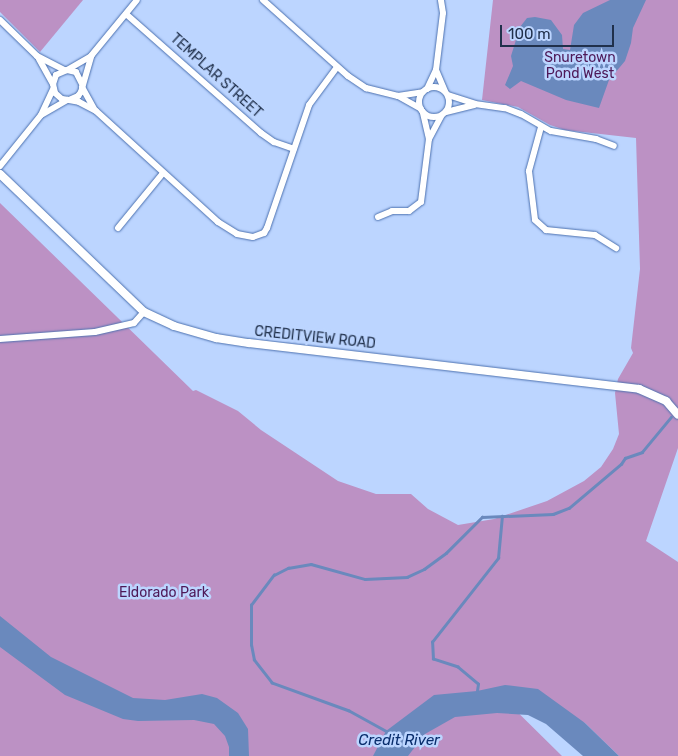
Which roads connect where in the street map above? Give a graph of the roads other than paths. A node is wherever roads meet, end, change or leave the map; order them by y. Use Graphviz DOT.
graph roads {
  1 [pos="137,0"];
  2 [pos="263,0"];
  3 [pos="441,0"];
  4 [pos="126,14"];
  5 [pos="0,20"];
  6 [pos="37,56"];
  7 [pos="91,56"];
  8 [pos="337,67"];
  9 [pos="66,70"];
  10 [pos="436,70"];
  11 [pos="82,85"];
  12 [pos="53,86"];
  13 [pos="425,90"];
  14 [pos="446,93"];
  15 [pos="398,96"];
  16 [pos="68,100"];
  17 [pos="475,104"];
  18 [pos="422,110"];
  19 [pos="96,111"];
  20 [pos="443,114"];
  21 [pos="42,115"];
  22 [pos="541,127"];
  23 [pos="429,139"];
  24 [pos="614,146"];
  25 [pos="294,149"];
  26 [pos="0,166"];
  27 [pos="163,173"];
  28 [pos="0,174"];
  29 [pos="378,217"];
  30 [pos="118,228"];
  31 [pos="616,248"];
  32 [pos="144,312"];
  33 [pos="0,339"];
  34 [pos="678,415"];
  1 -- 4 [label="street"];
  2 -- 8 [label="street"];
  3 -- 10 [label="street"];
  4 -- 7 [label="street"];
  4 -- 25 [label="street, TEMPLAR STREET"];
  5 -- 6 [label="street"];
  6 -- 9 [label="street"];
  6 -- 12 [label="street"];
  7 -- 9 [label="street"];
  7 -- 11 [label="street"];
  8 -- 15 [label="street"];
  8 -- 25 [label="street"];
  9 -- 11 [label="street"];
  9 -- 12 [label="street"];
  10 -- 13 [label="street"];
  10 -- 14 [label="street"];
  11 -- 16 [label="street"];
  11 -- 19 [label="street"];
  12 -- 16 [label="street"];
  12 -- 21 [label="street"];
  13 -- 14 [label="street"];
  13 -- 15 [label="street"];
  13 -- 18 [label="street"];
  14 -- 17 [label="street"];
  14 -- 20 [label="street"];
  15 -- 18 [label="street"];
  16 -- 19 [label="street"];
  16 -- 21 [label="street"];
  17 -- 20 [label="street"];
  17 -- 22 [label="street"];
  18 -- 20 [label="street"];
  18 -- 23 [label="street"];
  19 -- 27 [label="street"];
  20 -- 23 [label="street"];
  21 -- 26 [label="street"];
  22 -- 24 [label="street"];
  22 -- 31 [label="street"];
  23 -- 29 [label="street"];
  25 -- 27 [label="street"];
  27 -- 30 [label="street"];
  28 -- 32 [label="street, CREDITVIEW ROAD"];
  32 -- 33 [label="street"];
  32 -- 34 [label="street, CREDITVIEW ROAD"];
}
